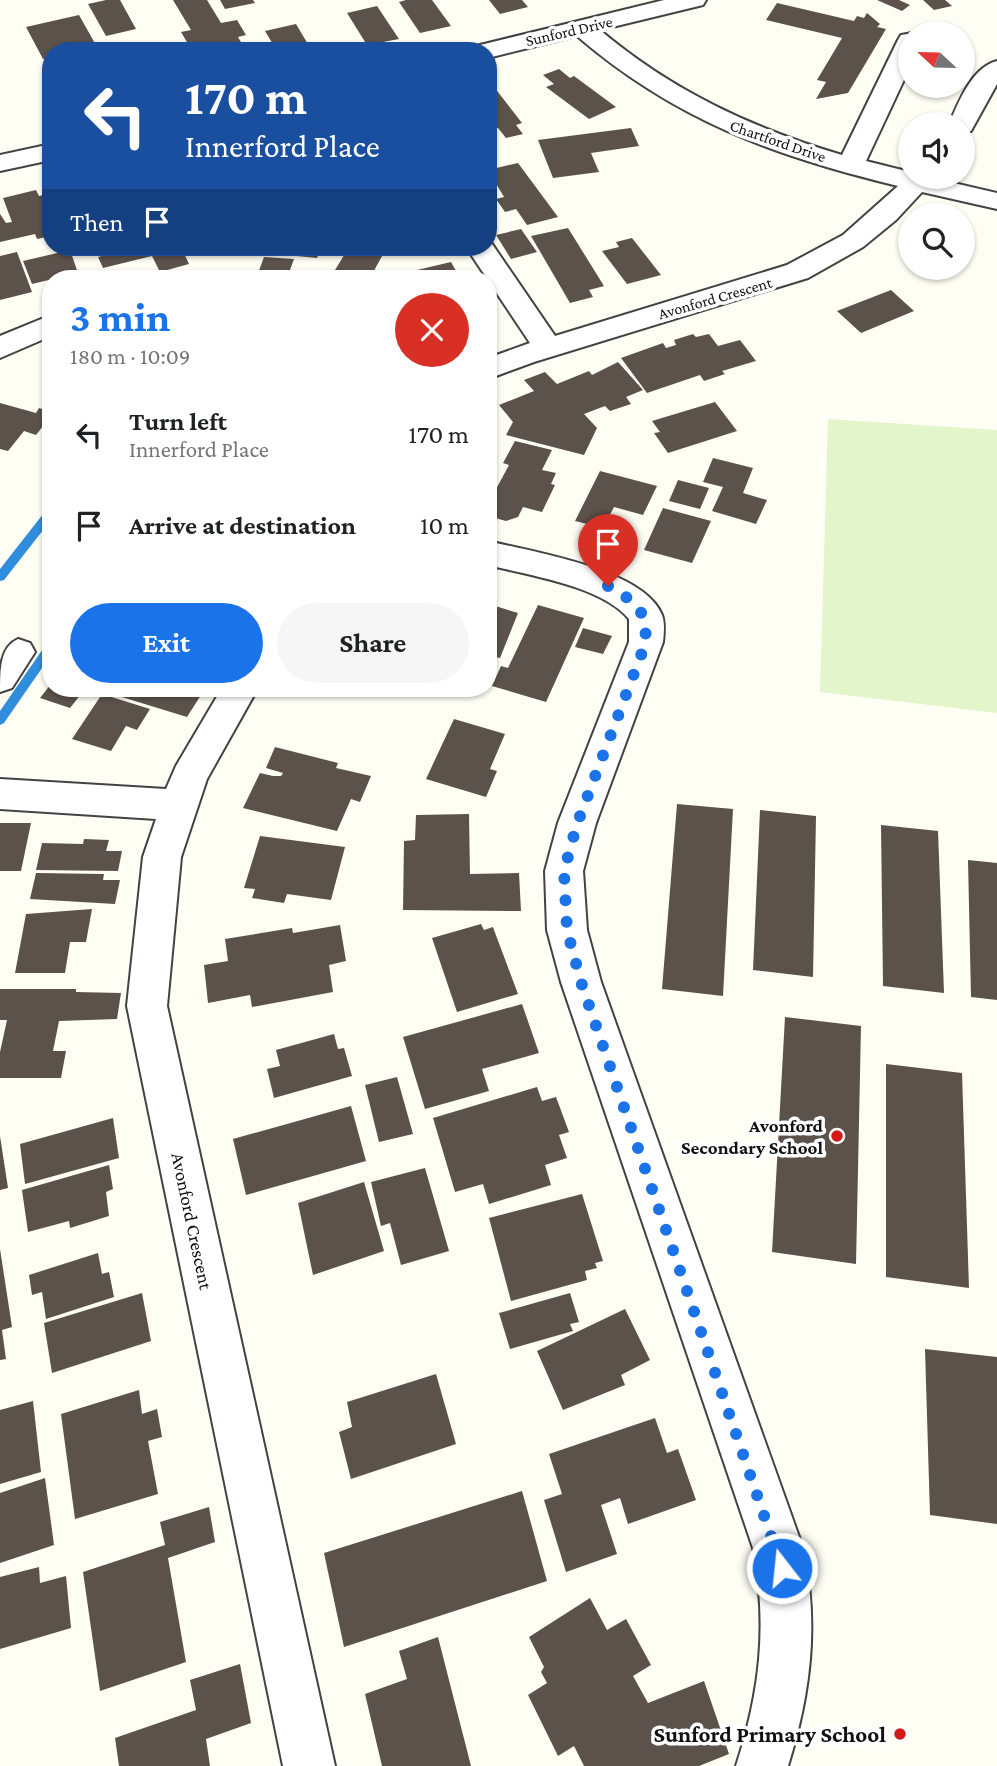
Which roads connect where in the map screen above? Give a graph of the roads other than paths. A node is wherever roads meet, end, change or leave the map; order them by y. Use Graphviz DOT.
graph roads {
  1 [pos="694,0"];
  2 [pos="583,28"];
  3 [pos="497,48"];
  4 [pos="898,66"];
  5 [pos="997,69"];
  6 [pos="968,112"];
  7 [pos="42,154"];
  8 [pos="0,163"];
  9 [pos="851,165"];
  10 [pos="898,175"];
  11 [pos="921,189"];
  12 [pos="955,189"];
  13 [pos="997,201"];
  14 [pos="497,272"];
  15 [pos="42,328"];
  16 [pos="0,348"];
  17 [pos="548,348"];
  18 [pos="497,366"];
  19 [pos="497,555"];
  20 [pos="235,697"];
  21 [pos="0,794"];
  22 [pos="179,805"];
  23 [pos="309,1766"];
  24 [pos="762,1766"];
  1 -- 2 [label="street, Sunford Drive"];
  2 -- 3 [label="street, Sunford Drive"];
  2 -- 9 [label="street, Chartford Drive"];
  4 -- 9 [label="street"];
  5 -- 6 [label="street"];
  7 -- 8 [label="street"];
  9 -- 10 [label="street, Chartford Drive"];
  11 -- 17 [label="street, Avonford Crescent"];
  12 -- 13 [label="street, Chartford Drive"];
  14 -- 17 [label="street"];
  15 -- 16 [label="street"];
  17 -- 18 [label="street, Avonford Crescent"];
  19 -- 24 [label="street"];
  20 -- 22 [label="street, Avonford Crescent"];
  21 -- 22 [label="street"];
  22 -- 23 [label="street, Avonford Crescent"];
}
